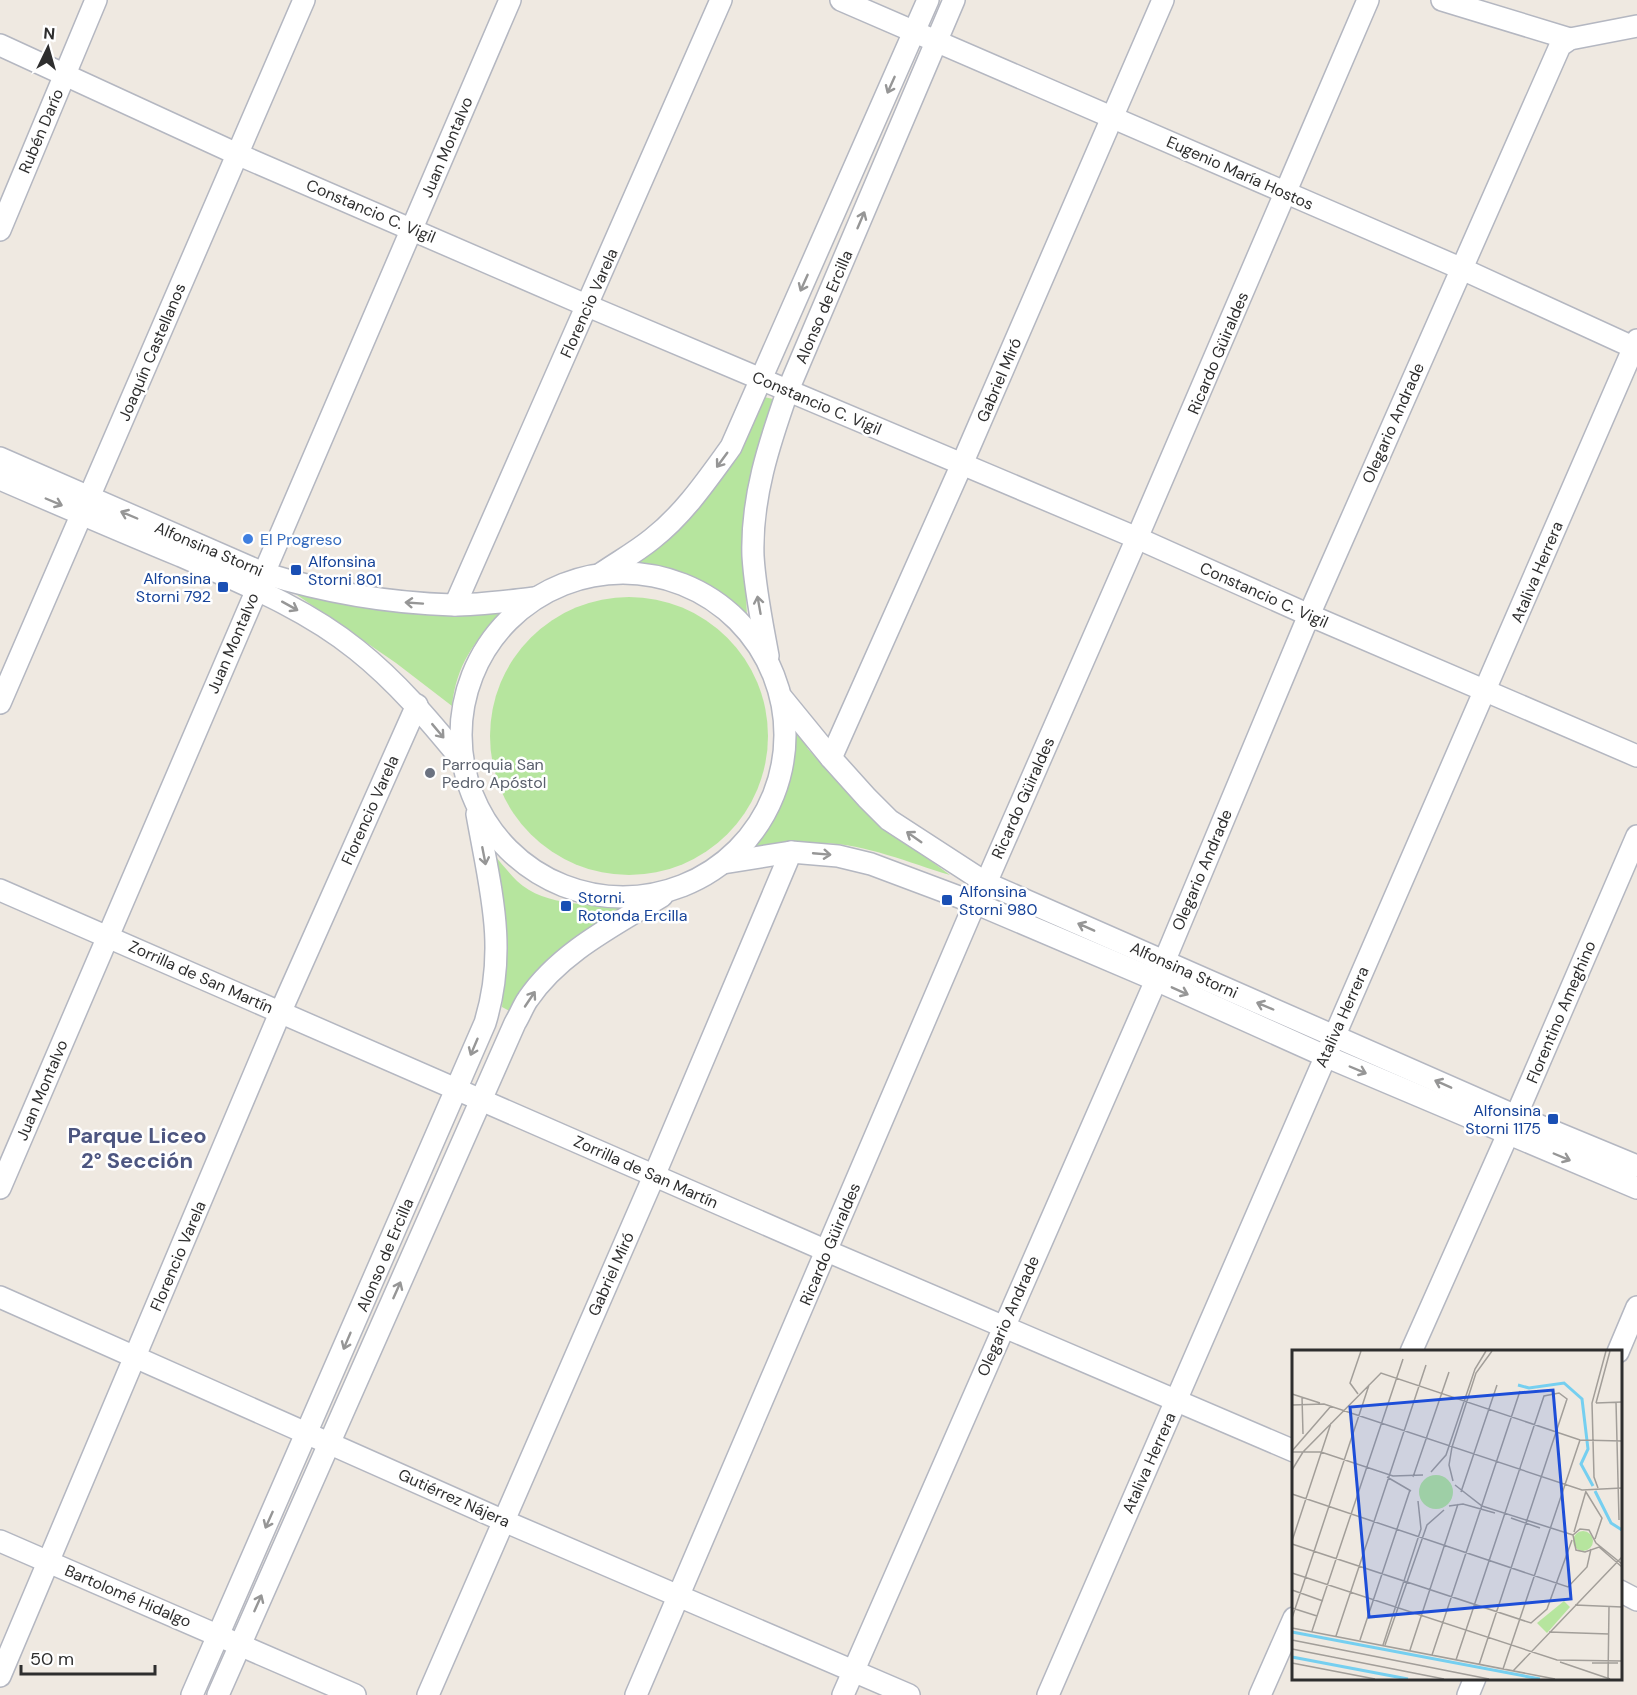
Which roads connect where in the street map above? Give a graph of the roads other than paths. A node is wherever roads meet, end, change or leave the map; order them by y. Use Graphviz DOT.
graph roads {
  1 [pos="96,0"];
  2 [pos="304,0"];
  3 [pos="510,0"];
  4 [pos="721,0"];
  5 [pos="841,0"];
  6 [pos="928,0"];
  7 [pos="954,0"];
  8 [pos="1163,0"];
  9 [pos="1368,0"];
  10 [pos="1442,0"];
  11 [pos="1637,26"];
  12 [pos="914,32"];
  13 [pos="937,41"];
  14 [pos="1565,42"];
  15 [pos="0,45"];
  16 [pos="65,74"];
  17 [pos="1112,117"];
  18 [pos="237,154"];
  19 [pos="1287,193"];
  20 [pos="411,228"];
  21 [pos="0,230"];
  22 [pos="1460,268"];
  23 [pos="588,306"];
  24 [pos="1636,346"];
  25 [pos="762,380"];
  26 [pos="788,390"];
  27 [pos="0,458"];
  28 [pos="962,464"];
  29 [pos="0,479"];
  30 [pos="86,506"];
  31 [pos="1137,538"];
  32 [pos="602,573"];
  33 [pos="260,581"];
  34 [pos="535,598"];
  35 [pos="455,605"];
  36 [pos="1309,615"];
  37 [pos="769,663"];
  38 [pos="1486,689"];
  39 [pos="782,698"];
  40 [pos="0,703"];
  41 [pos="417,705"];
  42 [pos="1637,756"];
  43 [pos="831,758"];
  44 [pos="461,759"];
  45 [pos="474,799"];
  46 [pos="1637,836"];
  47 [pos="791,852"];
  48 [pos="723,863"];
  49 [pos="986,883"];
  50 [pos="675,888"];
  51 [pos="0,890"];
  52 [pos="975,903"];
  53 [pos="109,936"];
  54 [pos="1160,971"];
  55 [pos="280,1013"];
  56 [pos="1334,1036"];
  57 [pos="1325,1056"];
  58 [pos="457,1088"];
  59 [pos="482,1100"];
  60 [pos="1512,1125"];
  61 [pos="1637,1166"];
  62 [pos="654,1176"];
  63 [pos="0,1188"];
  64 [pos="1637,1188"];
  65 [pos="827,1251"];
  66 [pos="0,1297"];
  67 [pos="1637,1307"];
  68 [pos="1004,1326"];
  69 [pos="1412,1350"];
  70 [pos="1619,1350"];
  71 [pos="136,1356"];
  72 [pos="1176,1401"];
  73 [pos="308,1432"];
  74 [pos="329,1442"];
  75 [pos="1292,1451"];
  76 [pos="504,1521"];
  77 [pos="0,1541"];
  78 [pos="48,1562"];
  79 [pos="678,1595"];
  80 [pos="1292,1620"];
  81 [pos="218,1634"];
  82 [pos="240,1644"];
  83 [pos="854,1670"];
  84 [pos="0,1676"];
  85 [pos="1474,1680"];
  86 [pos="192,1695"];
  87 [pos="218,1695"];
  88 [pos="355,1695"];
  89 [pos="428,1695"];
  90 [pos="636,1695"];
  91 [pos="843,1695"];
  92 [pos="909,1695"];
  93 [pos="1048,1695"];
  94 [pos="1260,1695"];
  95 [pos="1468,1695"];
  1 -- 16 [label="street, Rubén Darío"];
  2 -- 18 [label="street, Joaquín Castellanos"];
  3 -- 20 [label="street, Juan Montalvo"];
  4 -- 23 [label="street, Florencio Varela"];
  5 -- 12 [label="street, Eugenio María Hostos"];
  6 -- 12 [label="street, Alonso de Ercilla"];
  7 -- 13 [label="street, Alonso de Ercilla"];
  8 -- 17 [label="street, Gabriel Miró"];
  9 -- 19 [label="street, Ricardo Güiraldes"];
  10 -- 14 [label="street"];
  11 -- 14 [label="street"];
  12 -- 13 [label="street, Eugenio María Hostos"];
  12 -- 25 [label="street, Alonso de Ercilla, one-way"];
  13 -- 17 [label="street, Eugenio María Hostos"];
  26 -- 13 [label="street, Alonso de Ercilla, one-way"];
  14 -- 22 [label="street, Olegario Andrade"];
  15 -- 16 [label="street, Constancio C. Vigil"];
  16 -- 18 [label="street, Constancio C. Vigil"];
  16 -- 21 [label="street, Rubén Darío"];
  17 -- 19 [label="street, Eugenio María Hostos"];
  17 -- 28 [label="street, Gabriel Miró"];
  18 -- 20 [label="street, Constancio C. Vigil"];
  18 -- 30 [label="street, Joaquín Castellanos"];
  19 -- 22 [label="street, Eugenio María Hostos"];
  19 -- 31 [label="street, Ricardo Güiraldes"];
  20 -- 23 [label="street, Constancio C. Vigil"];
  20 -- 33 [label="street, Juan Montalvo"];
  22 -- 24 [label="street, Eugenio María Hostos"];
  22 -- 36 [label="street, Olegario Andrade"];
  23 -- 25 [label="street, Constancio C. Vigil"];
  23 -- 35 [label="street, Florencio Varela"];
  24 -- 38 [label="street, Ataliva Herrera"];
  25 -- 26 [label="street, Constancio C. Vigil"];
  25 -- 32 [label="street, Alonso de Ercilla, one-way"];
  26 -- 28 [label="street, Constancio C. Vigil"];
  37 -- 26 [label="street, Alonso de Ercilla, one-way"];
  27 -- 30 [label="street, Alfonsina Storni"];
  28 -- 31 [label="street, Constancio C. Vigil"];
  28 -- 43 [label="street, Gabriel Miró"];
  29 -- 30 [label="street, Alfonsina Storni, one-way"];
  30 -- 33 [label="street, Alfonsina Storni"];
  30 -- 40 [label="street, Joaquín Castellanos"];
  31 -- 36 [label="street, Constancio C. Vigil"];
  31 -- 49 [label="street, Ricardo Güiraldes"];
  32 -- 34 [label="street"];
  32 -- 37 [label="street"];
  35 -- 33 [label="street, Alfonsina Storni, one-way"];
  33 -- 41 [label="street, Alfonsina Storni, one-way"];
  33 -- 53 [label="street, Juan Montalvo"];
  34 -- 35 [label="street, Alfonsina Storni"];
  34 -- 44 [label="street"];
  36 -- 38 [label="street, Constancio C. Vigil"];
  36 -- 54 [label="street, Olegario Andrade"];
  37 -- 39 [label="street"];
  38 -- 42 [label="street, Constancio C. Vigil"];
  38 -- 56 [label="street, Ataliva Herrera"];
  39 -- 43 [label="street, Alfonsina Storni"];
  39 -- 48 [label="street"];
  41 -- 44 [label="street, Alfonsina Storni, one-way"];
  41 -- 55 [label="street, Florencio Varela"];
  49 -- 43 [label="street, Alfonsina Storni, one-way"];
  44 -- 45 [label="street"];
  45 -- 50 [label="street"];
  45 -- 58 [label="street, Alonso de Ercilla, one-way"];
  46 -- 60 [label="street, Florentino Ameghino"];
  47 -- 48 [label="street, Alfonsina Storni"];
  47 -- 52 [label="street, Alfonsina Storni, one-way"];
  47 -- 62 [label="street, Gabriel Miró"];
  48 -- 50 [label="street"];
  49 -- 52 [label="street, Ricardo Güiraldes"];
  54 -- 49 [label="street, Alfonsina Storni, one-way"];
  59 -- 50 [label="street, Alonso de Ercilla, one-way"];
  51 -- 53 [label="street, Zorrilla de San Martín"];
  52 -- 54 [label="street, Alfonsina Storni"];
  52 -- 65 [label="street, Ricardo Güiraldes"];
  53 -- 55 [label="street, Zorrilla de San Martín"];
  53 -- 63 [label="street, Juan Montalvo"];
  56 -- 54 [label="street, Alfonsina Storni, one-way"];
  54 -- 57 [label="street, Alfonsina Storni, one-way"];
  54 -- 68 [label="street, Olegario Andrade"];
  55 -- 58 [label="street, Zorrilla de San Martín"];
  55 -- 71 [label="street, Florencio Varela"];
  56 -- 57 [label="street, Ataliva Herrera"];
  60 -- 56 [label="street, Alfonsina Storni, one-way"];
  57 -- 60 [label="street, Alfonsina Storni, one-way"];
  57 -- 72 [label="street, Ataliva Herrera"];
  58 -- 59 [label="street, Zorrilla de San Martín"];
  58 -- 73 [label="street, Alonso de Ercilla, one-way"];
  59 -- 62 [label="street, Zorrilla de San Martín"];
  74 -- 59 [label="street, Alonso de Ercilla, one-way"];
  60 -- 61 [label="street, Alfonsina Storni"];
  60 -- 64 [label="street, Alfonsina Storni, one-way"];
  60 -- 69 [label="street, Florentino Ameghino"];
  62 -- 65 [label="street, Zorrilla de San Martín"];
  62 -- 76 [label="street, Gabriel Miró"];
  65 -- 68 [label="street, Zorrilla de San Martín"];
  65 -- 79 [label="street, Ricardo Güiraldes"];
  66 -- 71 [label="street, Gutiérrez Nájera"];
  67 -- 70 [label="street"];
  68 -- 72 [label="street, Zorrilla de San Martín"];
  68 -- 83 [label="street, Olegario Andrade"];
  71 -- 73 [label="street, Gutiérrez Nájera"];
  71 -- 78 [label="street, Florencio Varela"];
  72 -- 75 [label="street, Zorrilla de San Martín"];
  72 -- 93 [label="street, Ataliva Herrera"];
  73 -- 74 [label="street, Gutiérrez Nájera"];
  73 -- 81 [label="street, Alonso de Ercilla, one-way"];
  74 -- 76 [label="street, Gutiérrez Nájera"];
  82 -- 74 [label="street, Alonso de Ercilla, one-way"];
  76 -- 79 [label="street, Gutiérrez Nájera"];
  76 -- 89 [label="street, Gabriel Miró"];
  77 -- 78 [label="street, Bartolomé Hidalgo"];
  78 -- 81 [label="street, Bartolomé Hidalgo"];
  78 -- 84 [label="street, Florencio Varela"];
  79 -- 83 [label="street, Gutiérrez Nájera"];
  79 -- 90 [label="street, Ricardo Güiraldes"];
  80 -- 94 [label="street"];
  81 -- 82 [label="street, Bartolomé Hidalgo"];
  81 -- 86 [label="street, Alonso de Ercilla"];
  82 -- 87 [label="street, Alonso de Ercilla"];
  82 -- 88 [label="street, Bartolomé Hidalgo"];
  83 -- 91 [label="street, Olegario Andrade"];
  83 -- 92 [label="street, Gutiérrez Nájera"];
  85 -- 95 [label="street"];
}
